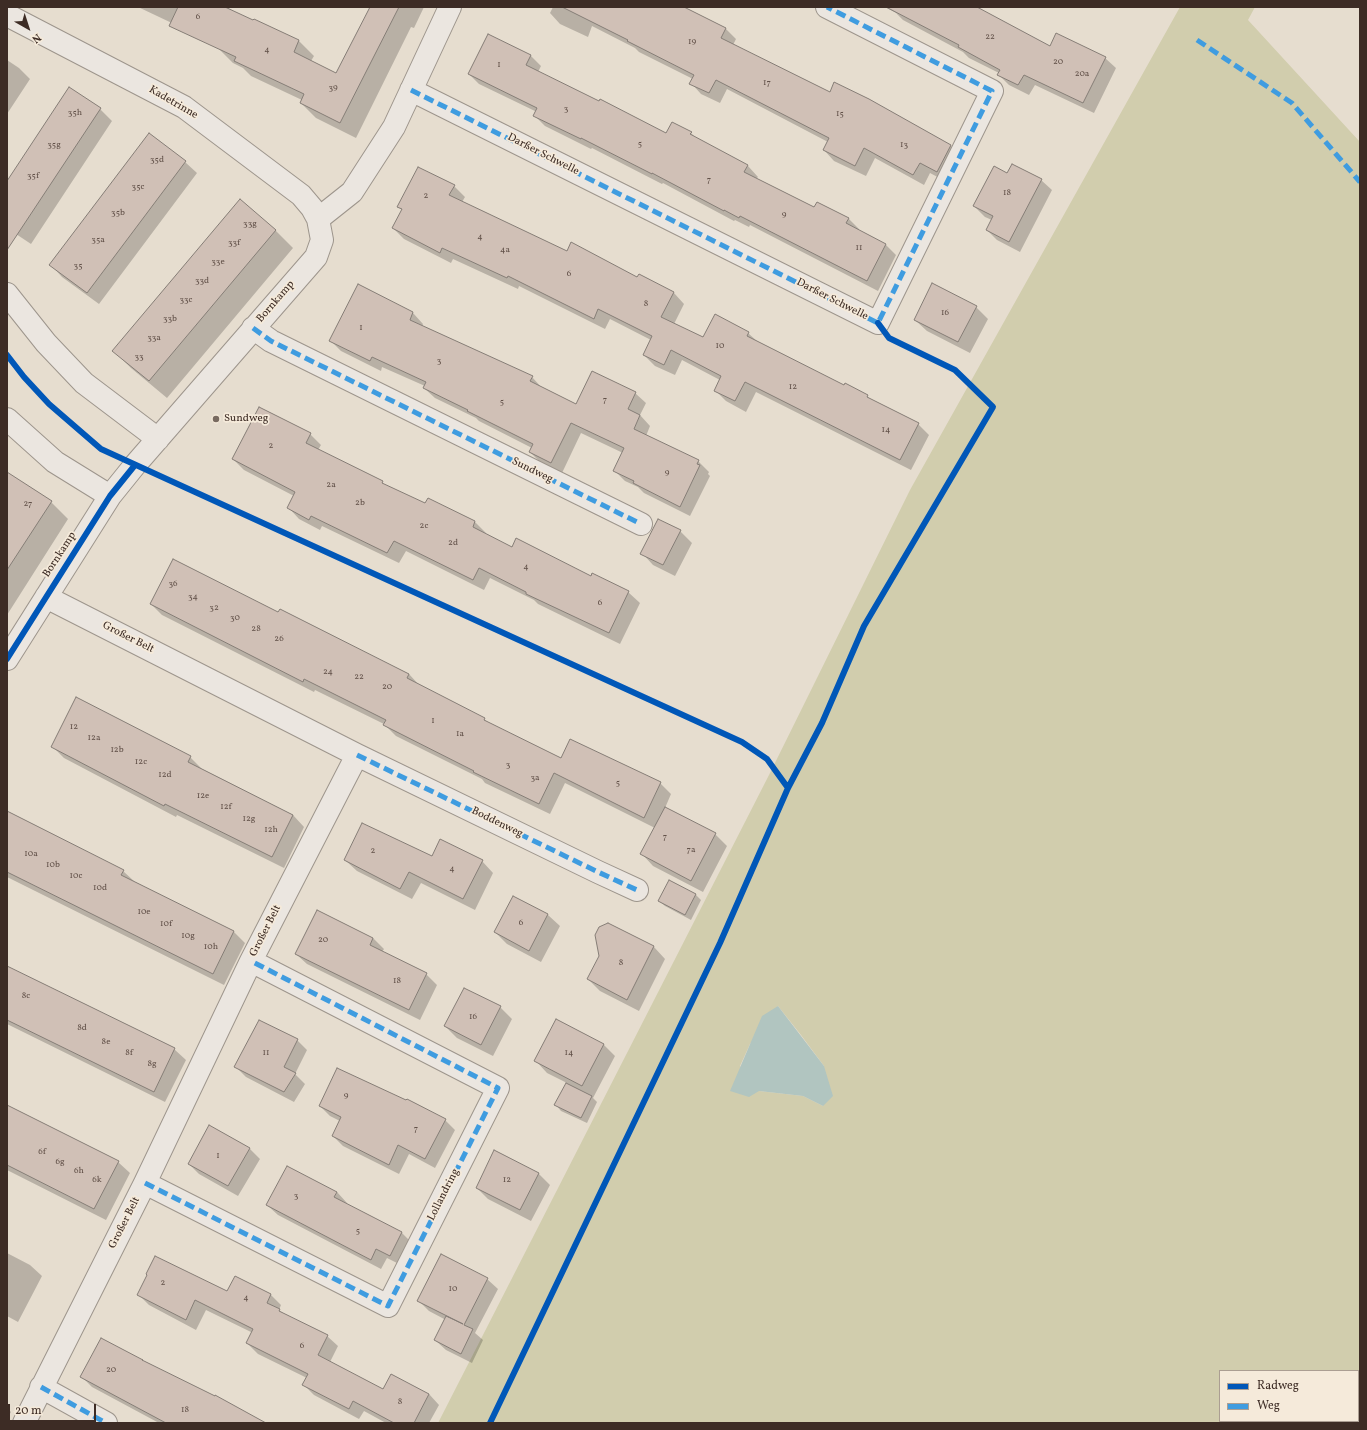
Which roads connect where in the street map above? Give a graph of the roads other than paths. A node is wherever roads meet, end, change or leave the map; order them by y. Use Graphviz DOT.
graph roads {
  1 [pos="450,7"];
  2 [pos="827,7"];
  3 [pos="7,15"];
  4 [pos="411,90"];
  5 [pos="318,219"];
  6 [pos="7,294"];
  7 [pos="253,328"];
  8 [pos="7,419"];
  9 [pos="158,438"];
  10 [pos="110,496"];
  11 [pos="641,524"];
  12 [pos="46,597"];
  13 [pos="7,659"];
  14 [pos="357,754"];
  15 [pos="637,890"];
  16 [pos="251,961"];
  17 [pos="145,1183"];
  18 [pos="41,1387"];
  19 [pos="24,1423"];
  20 [pos="106,1423"];
  1 -- 4 [label="street"];
  2 -- 4 [label="street, Darßer Schwelle"];
  3 -- 5 [label="street, Kadetrinne"];
  4 -- 5 [label="street"];
  5 -- 7 [label="street, Bornkamp"];
  6 -- 9 [label="street"];
  7 -- 9 [label="street, Bornkamp"];
  7 -- 11 [label="street, Sundweg"];
  8 -- 10 [label="street"];
  9 -- 10 [label="street, Bornkamp"];
  10 -- 12 [label="street, Bornkamp"];
  12 -- 13 [label="street, Bornkamp"];
  12 -- 14 [label="street, Großer Belt"];
  14 -- 15 [label="street, Boddenweg"];
  14 -- 16 [label="street, Großer Belt"];
  16 -- 17 [label="street, Großer Belt"];
  16 -- 17 [label="street, Lollandring"];
  17 -- 18 [label="street, Großer Belt"];
  18 -- 19 [label="street, Großer Belt"];
  18 -- 20 [label="street"];
}
